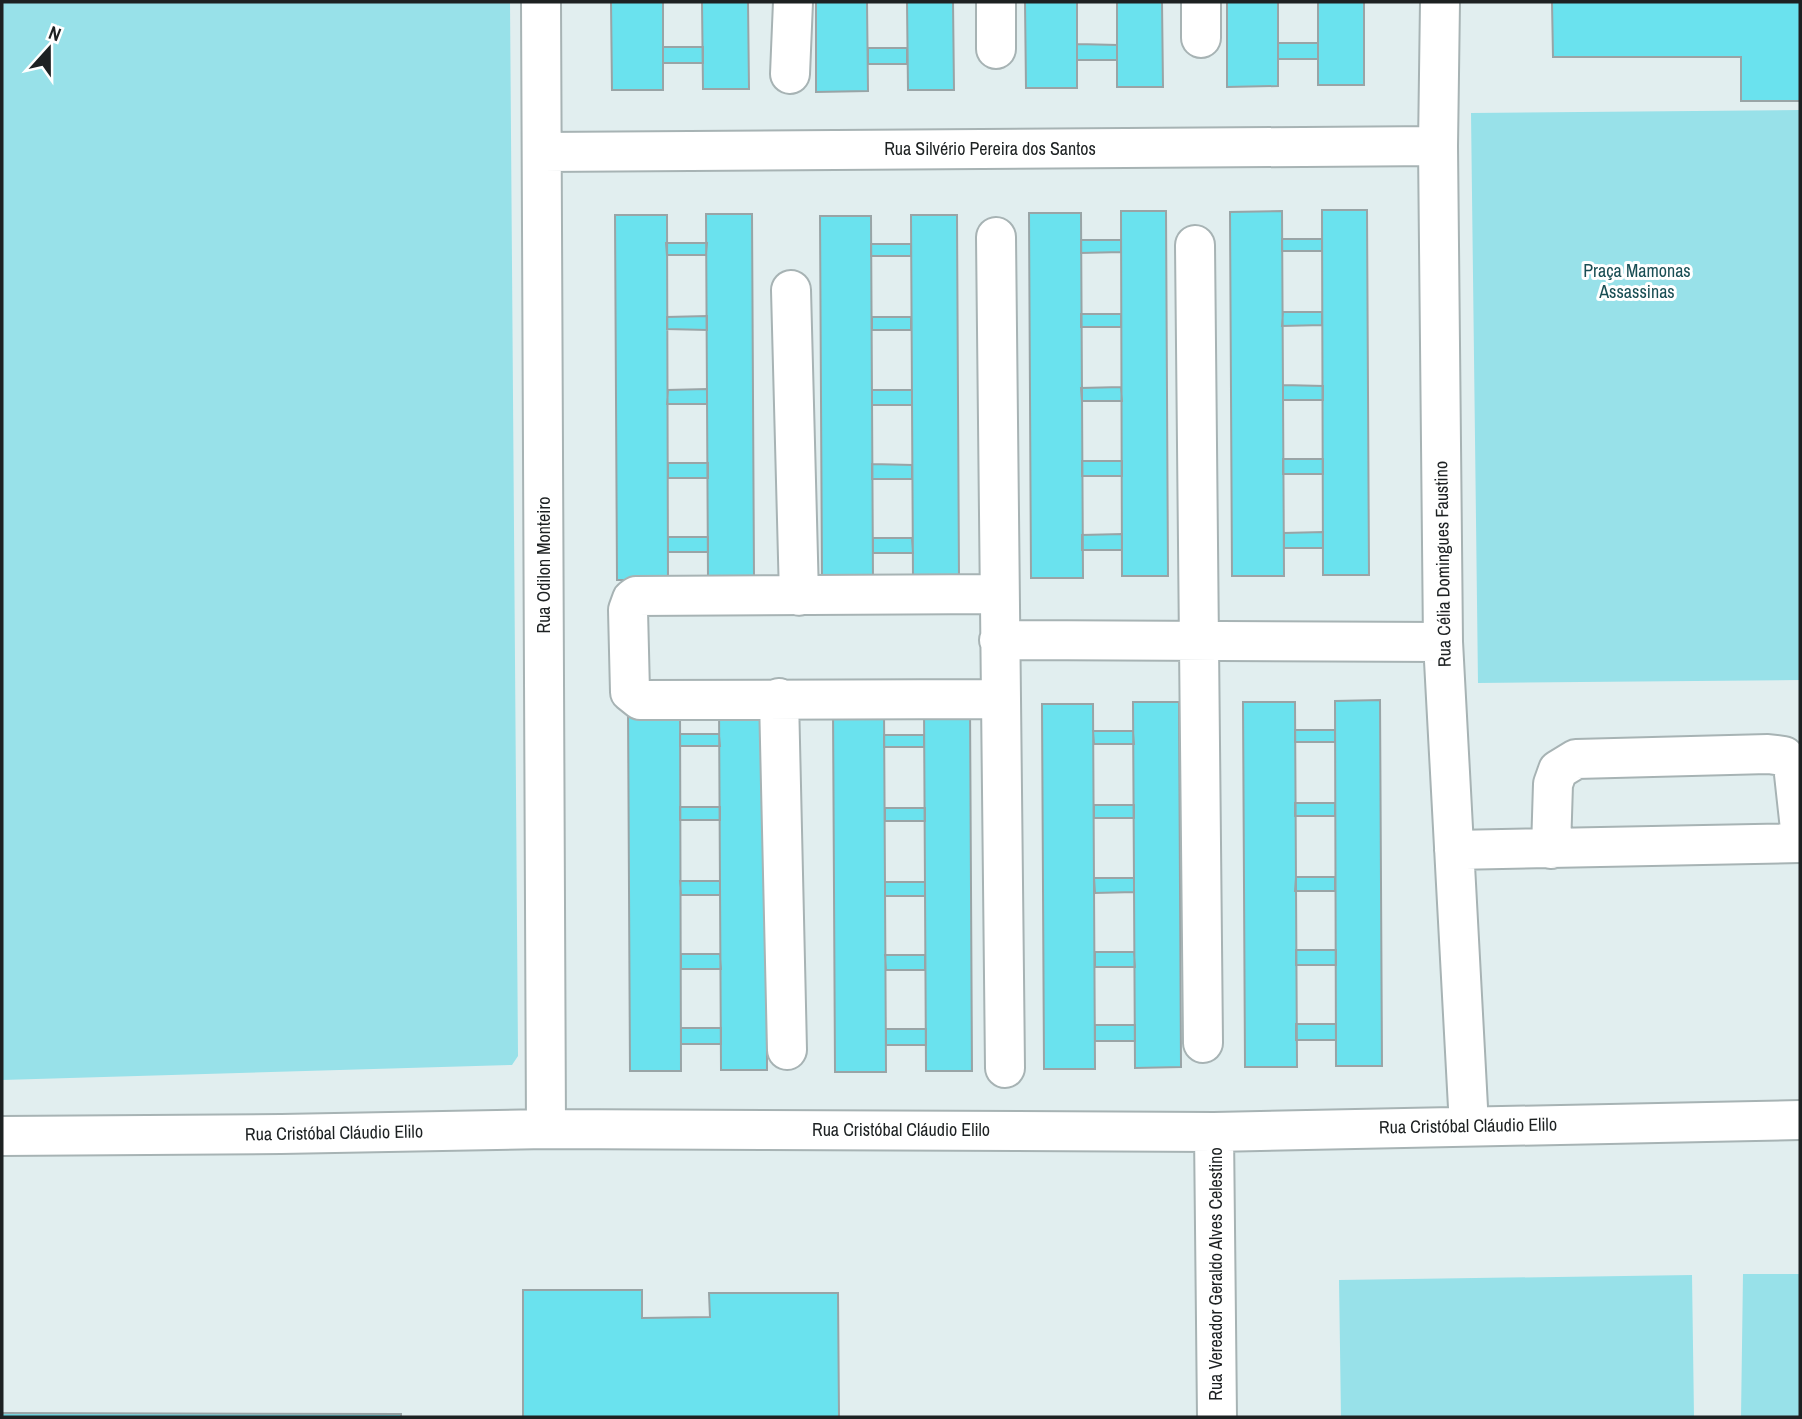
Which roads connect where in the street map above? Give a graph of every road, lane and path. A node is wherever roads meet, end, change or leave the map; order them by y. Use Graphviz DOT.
graph roads {
  1 [pos="541,2"];
  2 [pos="793,2"];
  3 [pos="996,2"];
  4 [pos="1440,2"];
  5 [pos="996,49"];
  6 [pos="790,74"];
  7 [pos="1438,146"];
  8 [pos="543,152"];
  9 [pos="996,237"];
  10 [pos="1195,245"];
  11 [pos="791,290"];
  12 [pos="998,594"];
  13 [pos="799,596"];
  14 [pos="999,640"];
  15 [pos="1200,641"];
  16 [pos="1443,642"];
  17 [pos="779,698"];
  18 [pos="1000,699"];
  19 [pos="1800,829"];
  20 [pos="1800,843"];
  21 [pos="1551,849"];
  22 [pos="1454,850"];
  23 [pos="1203,1043"];
  24 [pos="787,1050"];
  25 [pos="1005,1068"];
  26 [pos="1800,1120"];
  27 [pos="1469,1126"];
  28 [pos="546,1129"];
  29 [pos="1214,1132"];
  30 [pos="2,1136"];
  31 [pos="1217,1417"];
  1 -- 8 [label="street, Rua Odilon Monteiro"];
  2 -- 6 [label="street"];
  3 -- 5 [label="street"];
  4 -- 7 [label="street, Rua Célia Domingues Faustino"];
  7 -- 8 [label="street, Rua Silvério Pereira dos Santos"];
  7 -- 16 [label="street, Rua Célia Domingues Faustino"];
  8 -- 28 [label="street, Rua Odilon Monteiro"];
  9 -- 12 [label="street"];
  10 -- 15 [label="street"];
  11 -- 13 [label="street"];
  12 -- 13 [label="street"];
  12 -- 14 [label="street"];
  13 -- 17 [label="street"];
  14 -- 15 [label="street"];
  14 -- 18 [label="street"];
  15 -- 16 [label="street"];
  15 -- 23 [label="street"];
  16 -- 22 [label="street, Rua Célia Domingues Faustino"];
  17 -- 18 [label="street"];
  17 -- 24 [label="street"];
  18 -- 25 [label="street"];
  19 -- 21 [label="street"];
  20 -- 21 [label="street"];
  21 -- 22 [label="street"];
  22 -- 27 [label="street, Rua Célia Domingues Faustino"];
  26 -- 27 [label="street, Rua Cristóbal Cláudio Elilo"];
  27 -- 29 [label="street, Rua Cristóbal Cláudio Elilo"];
  28 -- 29 [label="street, Rua Cristóbal Cláudio Elilo"];
  28 -- 30 [label="street, Rua Cristóbal Cláudio Elilo"];
  29 -- 31 [label="street, Rua Vereador Geraldo Alves Celestino"];
}
